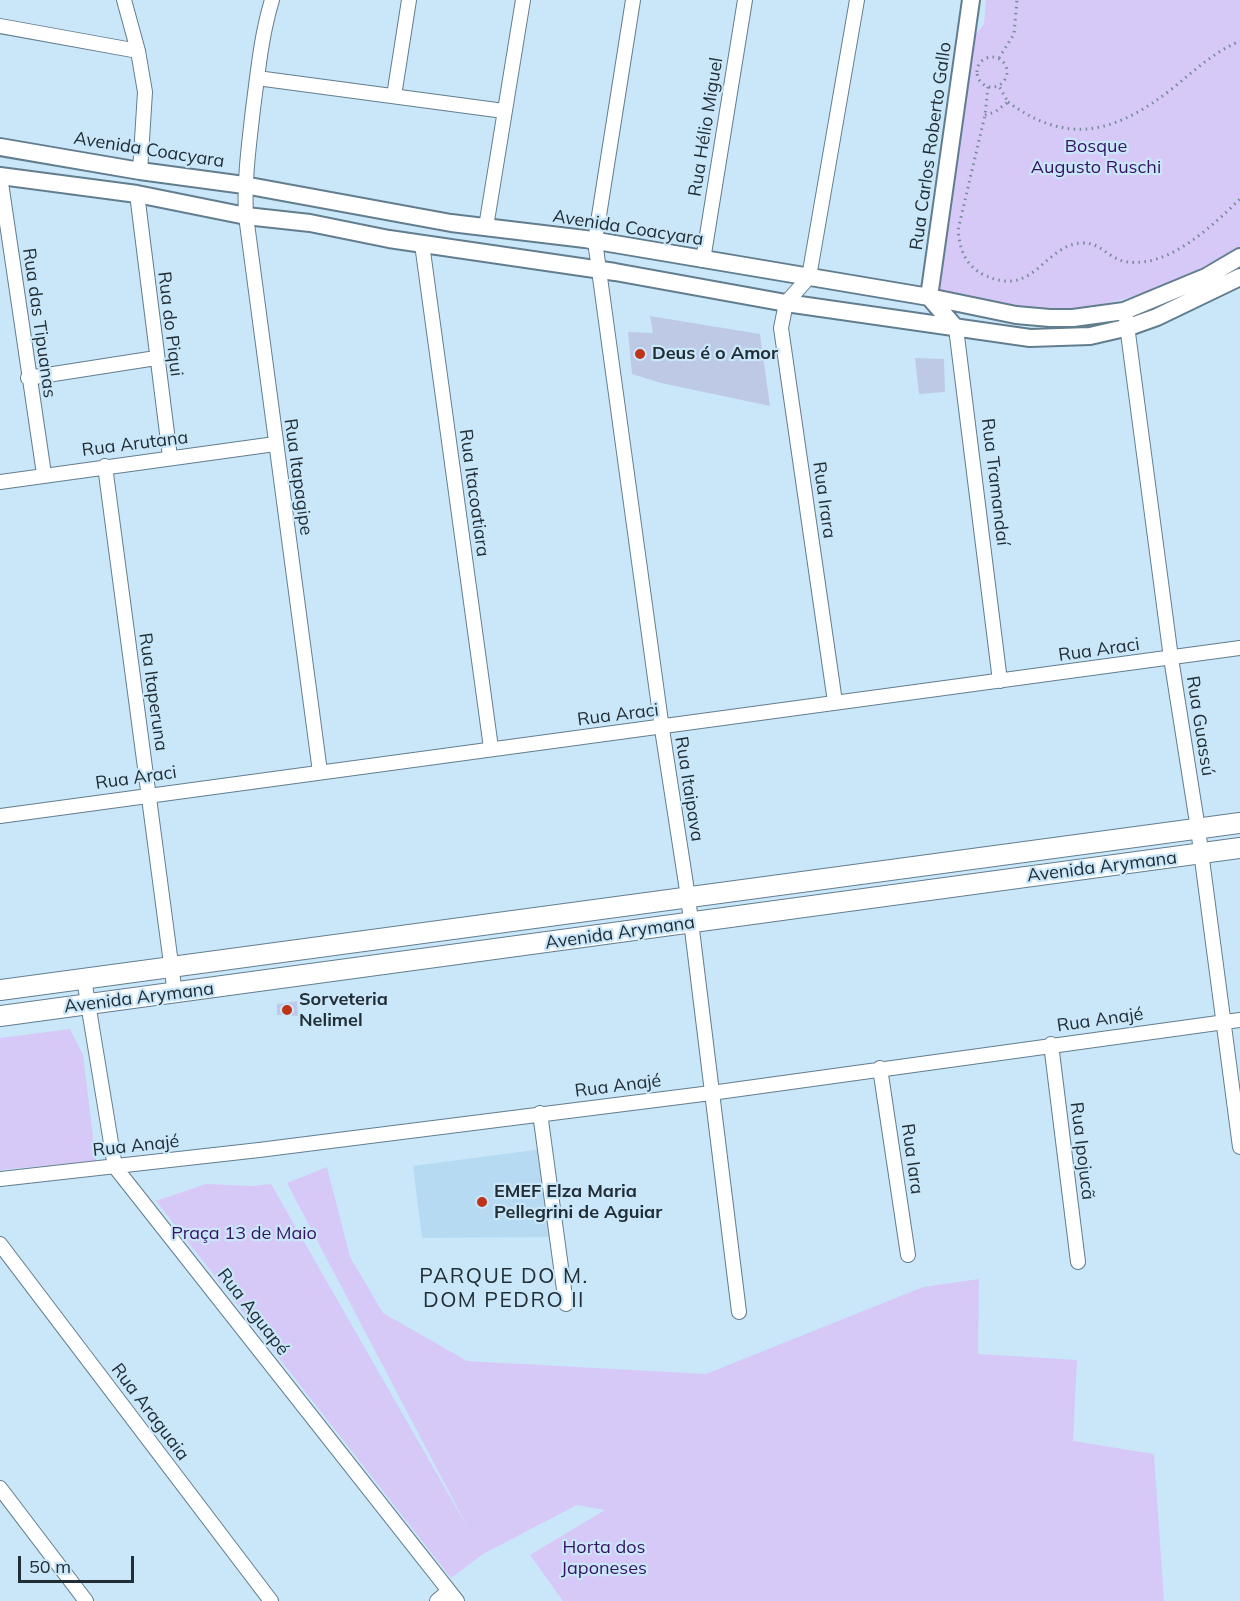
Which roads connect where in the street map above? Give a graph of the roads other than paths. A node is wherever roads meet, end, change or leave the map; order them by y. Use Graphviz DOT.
graph roads {
  1 [pos="124,0"];
  2 [pos="272,0"];
  3 [pos="409,0"];
  4 [pos="523,0"];
  5 [pos="633,0"];
  6 [pos="745,0"];
  7 [pos="856,0"];
  8 [pos="971,0"];
  9 [pos="0,26"];
  10 [pos="138,51"];
  11 [pos="257,78"];
  12 [pos="394,96"];
  13 [pos="504,111"];
  14 [pos="0,147"];
  15 [pos="140,171"];
  16 [pos="0,176"];
  17 [pos="244,185"];
  18 [pos="136,194"];
  19 [pos="246,216"];
  20 [pos="486,227"];
  21 [pos="595,241"];
  22 [pos="422,244"];
  23 [pos="1240,257"];
  24 [pos="703,260"];
  25 [pos="600,271"];
  26 [pos="809,277"];
  27 [pos="1240,277"];
  28 [pos="929,297"];
  29 [pos="786,303"];
  30 [pos="1124,311"];
  31 [pos="1129,327"];
  32 [pos="956,328"];
  33 [pos="156,358"];
  34 [pos="28,378"];
  35 [pos="275,444"];
  36 [pos="170,457"];
  37 [pos="105,466"];
  38 [pos="44,474"];
  39 [pos="0,482"];
  40 [pos="1240,648"];
  41 [pos="1171,658"];
  42 [pos="1000,681"];
  43 [pos="835,702"];
  44 [pos="662,729"];
  45 [pos="491,748"];
  46 [pos="320,772"];
  47 [pos="148,795"];
  48 [pos="0,816"];
  49 [pos="1240,822"];
  50 [pos="1198,829"];
  51 [pos="1240,848"];
  52 [pos="1200,854"];
  53 [pos="688,897"];
  54 [pos="690,923"];
  55 [pos="173,965"];
  56 [pos="84,979"];
  57 [pos="0,990"];
  58 [pos="176,994"];
  59 [pos="89,1005"];
  60 [pos="0,1016"];
  61 [pos="1240,1020"];
  62 [pos="1222,1022"];
  63 [pos="1050,1044"];
  64 [pos="880,1068"];
  65 [pos="711,1093"];
  66 [pos="540,1113"];
  67 [pos="1240,1148"];
  68 [pos="115,1167"];
  69 [pos="0,1179"];
  70 [pos="0,1244"];
  71 [pos="908,1255"];
  72 [pos="1078,1262"];
  73 [pos="566,1304"];
  74 [pos="740,1312"];
  75 [pos="0,1488"];
  76 [pos="453,1596"];
  77 [pos="86,1601"];
  78 [pos="271,1601"];
  79 [pos="437,1601"];
  1 -- 10 [label="street"];
  2 -- 11 [label="street, Rua Itapagipe"];
  3 -- 12 [label="street"];
  4 -- 13 [label="street"];
  5 -- 21 [label="street, Rua Itaipava"];
  6 -- 24 [label="street, Rua Hélio Miguel"];
  7 -- 26 [label="street"];
  8 -- 28 [label="street, Rua Carlos Roberto Gallo"];
  9 -- 10 [label="street"];
  10 -- 15 [label="street"];
  11 -- 12 [label="street"];
  11 -- 17 [label="street, Rua Itapagipe"];
  12 -- 13 [label="street"];
  13 -- 20 [label="street"];
  14 -- 15 [label="street, Avenida Coacyara"];
  15 -- 17 [label="street, Avenida Coacyara"];
  16 -- 18 [label="street"];
  16 -- 34 [label="street, Rua das Tipuanas"];
  17 -- 19 [label="street, Rua Itapagipe"];
  17 -- 20 [label="street, Avenida Coacyara"];
  18 -- 19 [label="street"];
  18 -- 33 [label="street, Rua do Piqui"];
  19 -- 22 [label="street"];
  19 -- 35 [label="street, Rua Itapagipe"];
  20 -- 21 [label="street, Avenida Coacyara"];
  21 -- 24 [label="street, Avenida Coacyara"];
  21 -- 25 [label="street, Rua Itaipava"];
  22 -- 25 [label="street"];
  22 -- 45 [label="street, Rua Itacoatiara"];
  23 -- 30 [label="street, Avenida Coacyara"];
  24 -- 26 [label="street, Avenida Coacyara"];
  25 -- 29 [label="street"];
  25 -- 44 [label="street, Rua Itaipava"];
  26 -- 28 [label="street, Avenida Coacyara"];
  26 -- 29 [label="street"];
  27 -- 31 [label="street"];
  28 -- 30 [label="street, Avenida Coacyara"];
  28 -- 32 [label="street"];
  29 -- 32 [label="street"];
  29 -- 43 [label="street, Rua Irara"];
  30 -- 31 [label="street, Rua Guassú"];
  31 -- 32 [label="street"];
  31 -- 41 [label="street, Rua Guassú"];
  32 -- 42 [label="street, Rua Tramandaí"];
  33 -- 34 [label="street"];
  33 -- 36 [label="street, Rua do Piqui"];
  34 -- 38 [label="street, Rua das Tipuanas"];
  35 -- 36 [label="street, Rua Arutana"];
  35 -- 46 [label="street, Rua Itapagipe"];
  36 -- 37 [label="street, Rua Arutana"];
  37 -- 38 [label="street, Rua Arutana"];
  37 -- 47 [label="street, Rua Itaperuna"];
  38 -- 39 [label="street, Rua Arutana"];
  40 -- 41 [label="street, Rua Araci"];
  41 -- 42 [label="street, Rua Araci"];
  41 -- 50 [label="street, Rua Guassú"];
  42 -- 43 [label="street, Rua Araci"];
  43 -- 44 [label="street, Rua Araci"];
  44 -- 45 [label="street, Rua Araci"];
  44 -- 53 [label="street, Rua Itaipava"];
  45 -- 46 [label="street, Rua Araci"];
  46 -- 47 [label="street, Rua Araci"];
  47 -- 48 [label="street, Rua Araci"];
  47 -- 55 [label="street, Rua Itaperuna"];
  49 -- 50 [label="main road, Avenida Arymana"];
  50 -- 52 [label="street, Rua Guassú"];
  50 -- 53 [label="main road, Avenida Arymana"];
  51 -- 52 [label="main road, Avenida Arymana"];
  52 -- 54 [label="main road, Avenida Arymana"];
  52 -- 62 [label="street, Rua Guassú"];
  53 -- 54 [label="street, Rua Itaipava"];
  53 -- 55 [label="main road, Avenida Arymana"];
  54 -- 58 [label="main road, Avenida Arymana"];
  54 -- 65 [label="street, Rua Itaipava"];
  55 -- 56 [label="main road, Avenida Arymana"];
  55 -- 58 [label="street, Rua Itaperuna"];
  56 -- 57 [label="main road, Avenida Arymana"];
  56 -- 59 [label="street, Rua Aguapé"];
  58 -- 59 [label="main road, Avenida Arymana"];
  59 -- 60 [label="main road, Avenida Arymana"];
  59 -- 68 [label="street, Rua Aguapé"];
  61 -- 62 [label="street, Rua Anajé"];
  62 -- 63 [label="street, Rua Anajé"];
  62 -- 67 [label="street, Rua Guassú"];
  63 -- 64 [label="street, Rua Anajé"];
  63 -- 72 [label="street, Rua Ipojucã"];
  64 -- 65 [label="street, Rua Anajé"];
  64 -- 71 [label="street, Rua Iara"];
  65 -- 66 [label="street, Rua Anajé"];
  65 -- 74 [label="street, Rua Itaipava"];
  66 -- 68 [label="street, Rua Anajé"];
  66 -- 73 [label="street"];
  68 -- 69 [label="street, Rua Anajé"];
  68 -- 76 [label="street, Rua Aguapé"];
  70 -- 78 [label="street, Rua Araguaia"];
  75 -- 77 [label="street"];
  76 -- 79 [label="street"];
}
